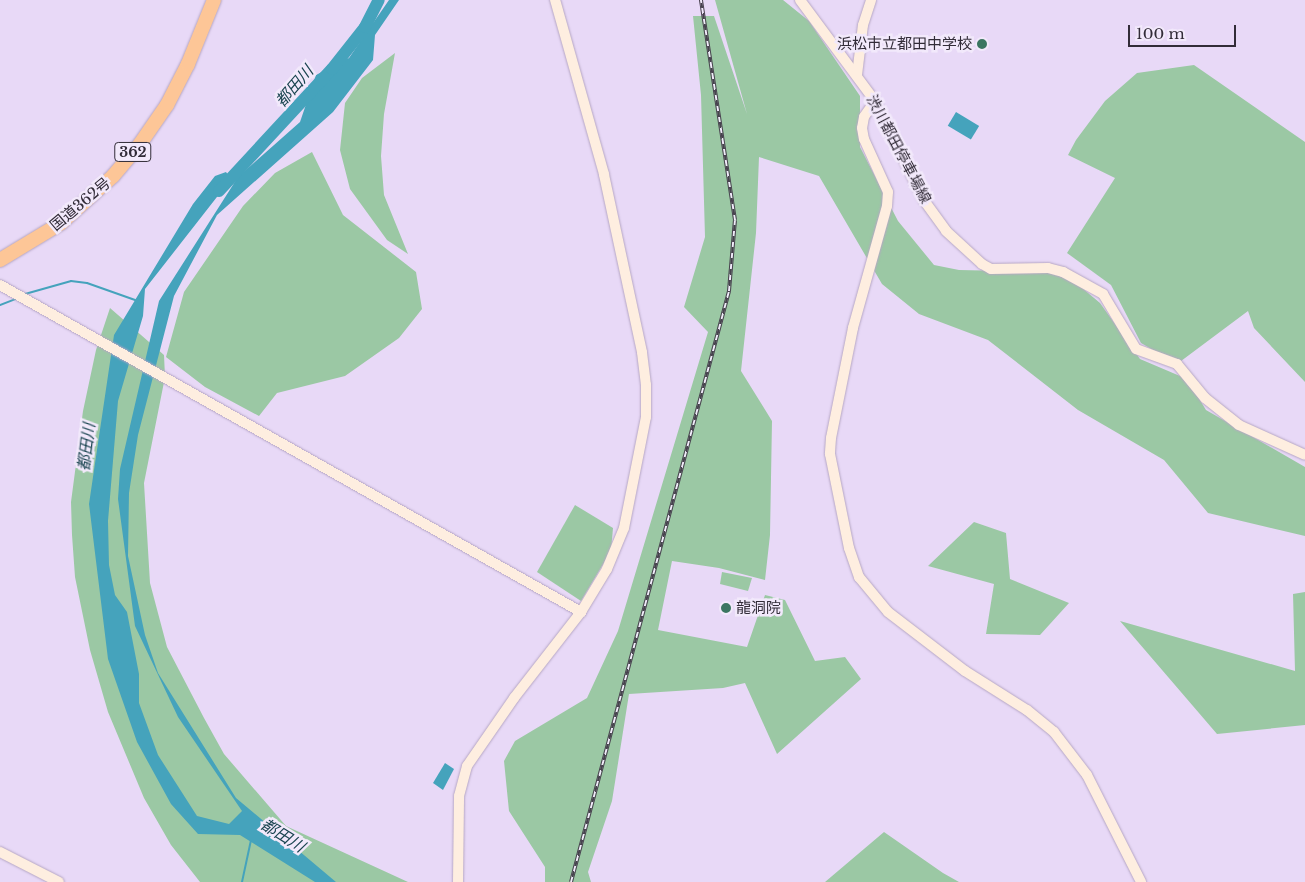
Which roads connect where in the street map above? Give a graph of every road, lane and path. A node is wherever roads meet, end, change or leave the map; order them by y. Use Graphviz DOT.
graph roads {
  1 [pos="214,0"];
  2 [pos="554,0"];
  3 [pos="800,0"];
  4 [pos="871,0"];
  5 [pos="858,75"];
  6 [pos="876,102"];
  7 [pos="0,260"];
  8 [pos="0,285"];
  9 [pos="1305,455"];
  10 [pos="581,612"];
  11 [pos="0,852"];
  12 [pos="60,882"];
  13 [pos="458,882"];
  14 [pos="1141,882"];
  1 -- 7 [label="highway, 国道362号 / 362"];
  2 -- 10 [label="street"];
  3 -- 5 [label="street, 渋川都田停車場線"];
  4 -- 5 [label="street"];
  5 -- 6 [label="street, 渋川都田停車場線"];
  6 -- 9 [label="street, 渋川都田停車場線"];
  6 -- 14 [label="street"];
  8 -- 10 [label="street"];
  10 -- 13 [label="street"];
  11 -- 12 [label="street"];
}
